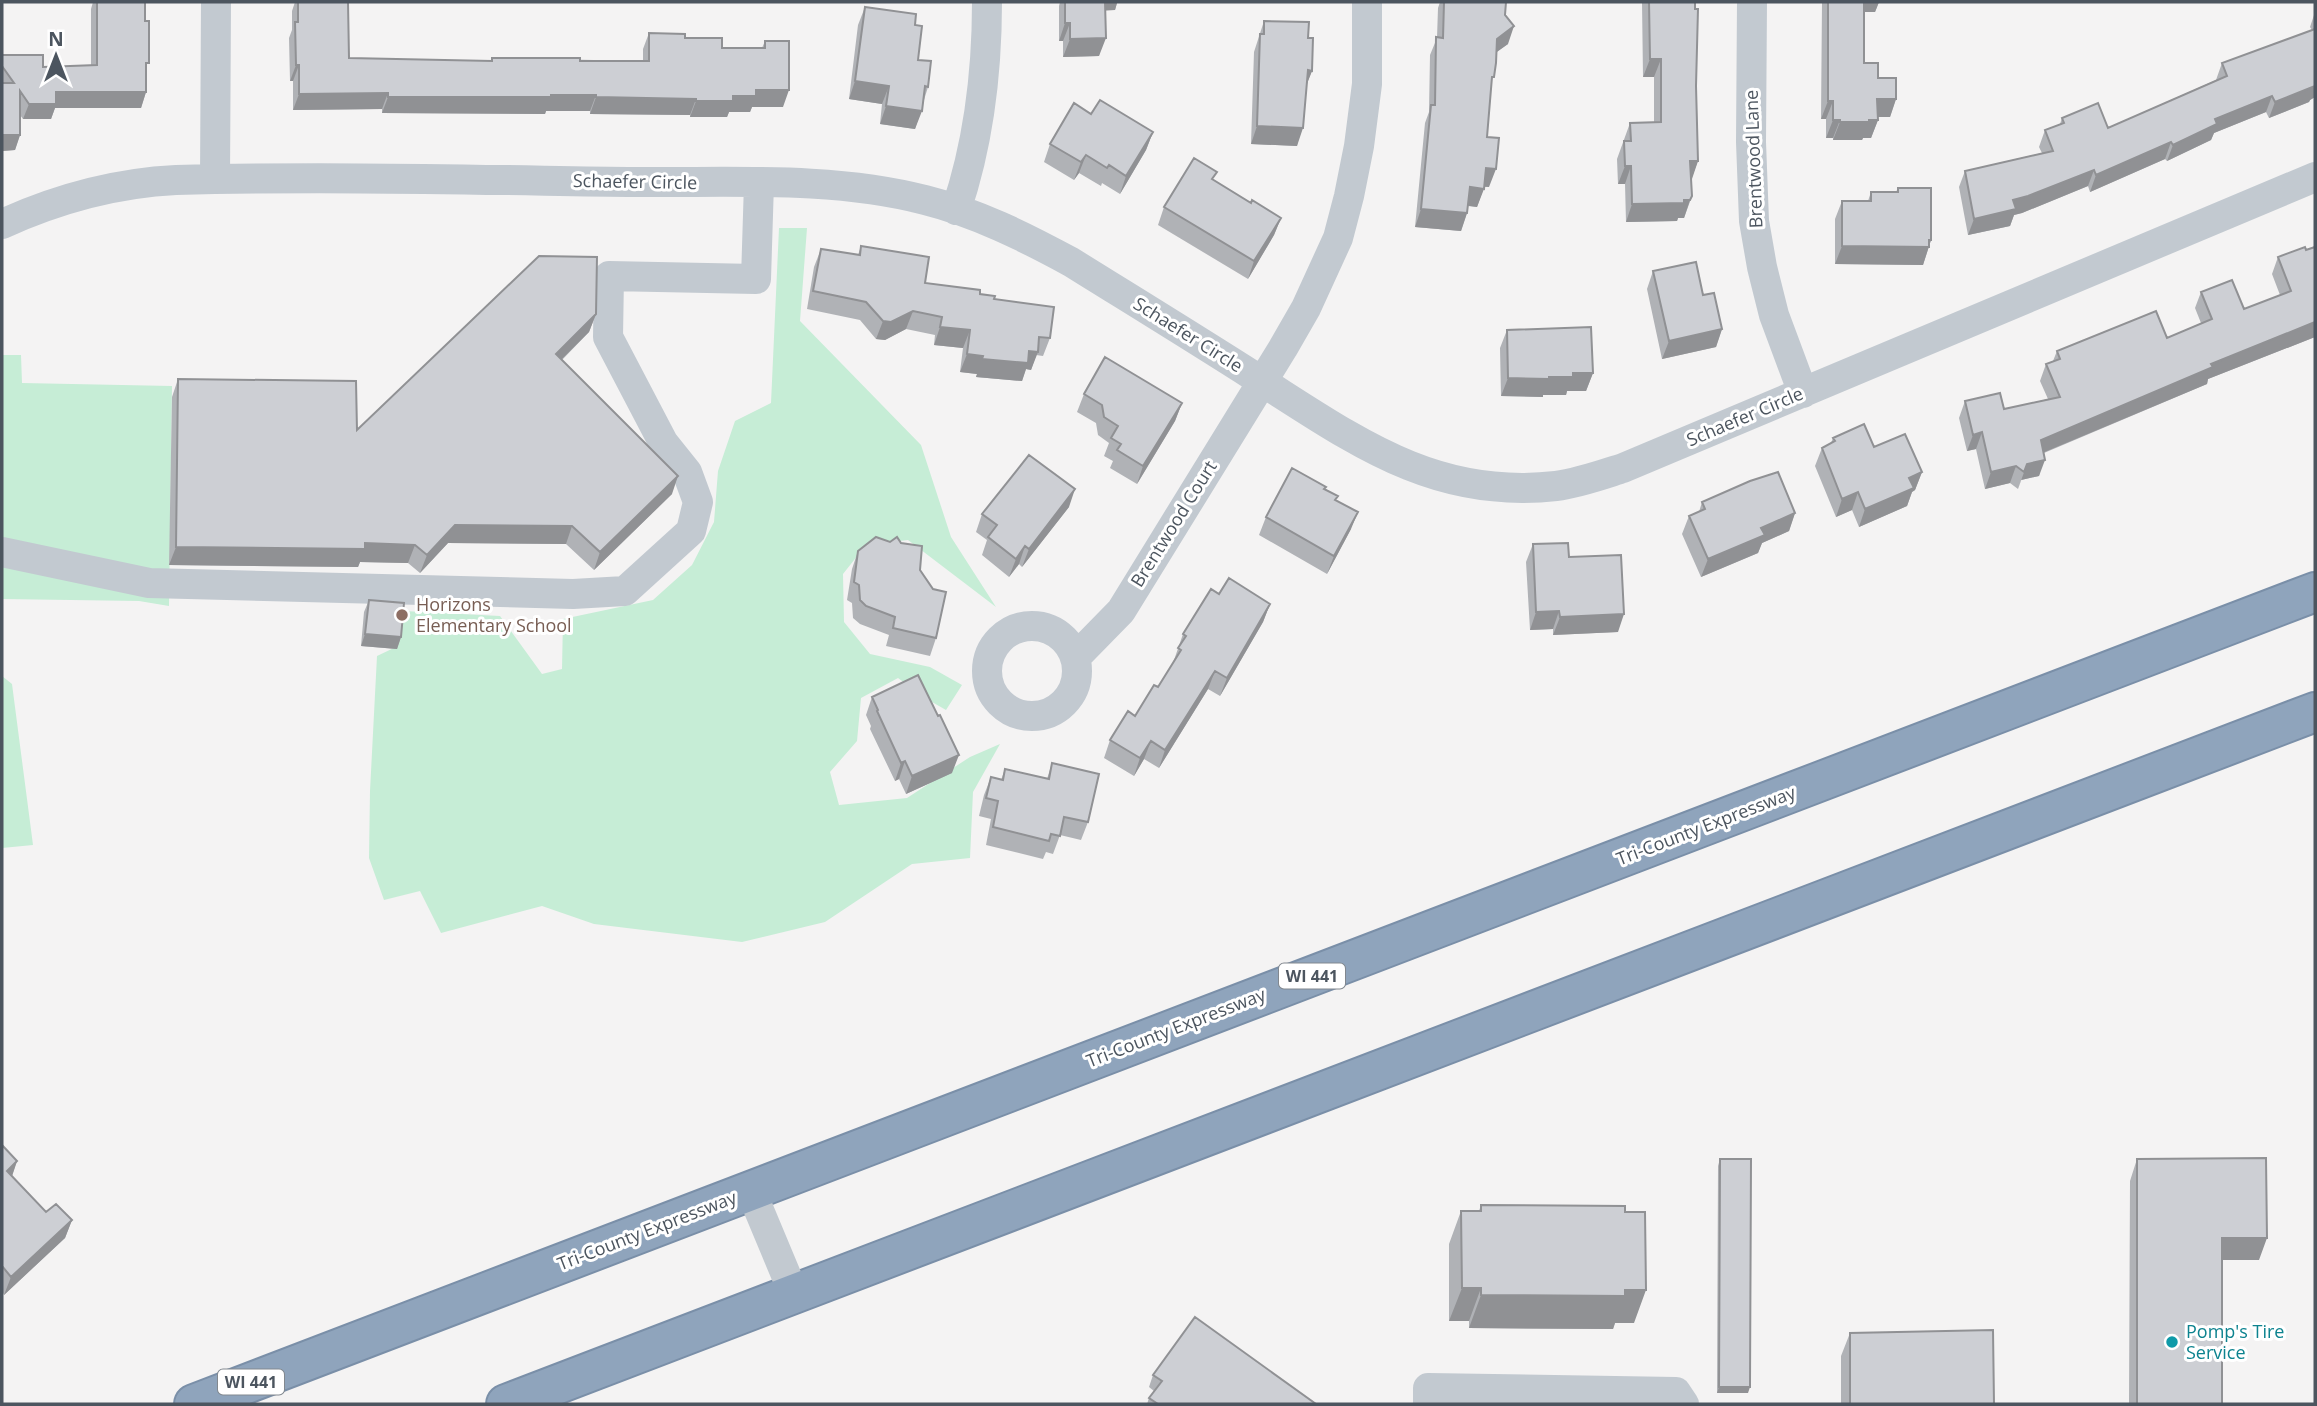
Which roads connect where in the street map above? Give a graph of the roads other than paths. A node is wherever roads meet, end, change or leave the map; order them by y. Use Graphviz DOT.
graph roads {
  1 [pos="216,2"];
  2 [pos="987,2"];
  3 [pos="1367,2"];
  4 [pos="1752,2"];
  5 [pos="2315,177"];
  6 [pos="215,178"];
  7 [pos="759,183"];
  8 [pos="956,210"];
  9 [pos="2,224"];
  10 [pos="1262,382"];
  11 [pos="1804,393"];
  12 [pos="2,552"];
  13 [pos="2315,592"];
  14 [pos="1075,658"];
  15 [pos="2315,712"];
  16 [pos="751,1191"];
  17 [pos="794,1294"];
  18 [pos="194,1404"];
  19 [pos="506,1404"];
  20 [pos="1428,1404"];
  21 [pos="1684,1404"];
  1 -- 6 [label="street"];
  2 -- 8 [label="street"];
  3 -- 10 [label="street"];
  4 -- 11 [label="street, Brentwood Lane"];
  5 -- 11 [label="street, Schaefer Circle"];
  6 -- 7 [label="street, Schaefer Circle"];
  6 -- 9 [label="street, Schaefer Circle"];
  7 -- 8 [label="street, Schaefer Circle"];
  7 -- 12 [label="street"];
  8 -- 10 [label="street, Schaefer Circle"];
  10 -- 11 [label="street, Schaefer Circle"];
  10 -- 14 [label="street, Brentwood Court"];
  13 -- 16 [label="highway, Tri-County Expressway / WI 441"];
  15 -- 17 [label="highway"];
  16 -- 17 [label="street"];
  16 -- 18 [label="highway, Tri-County Expressway / WI 441"];
  17 -- 19 [label="highway"];
  20 -- 21 [label="street"];
}
